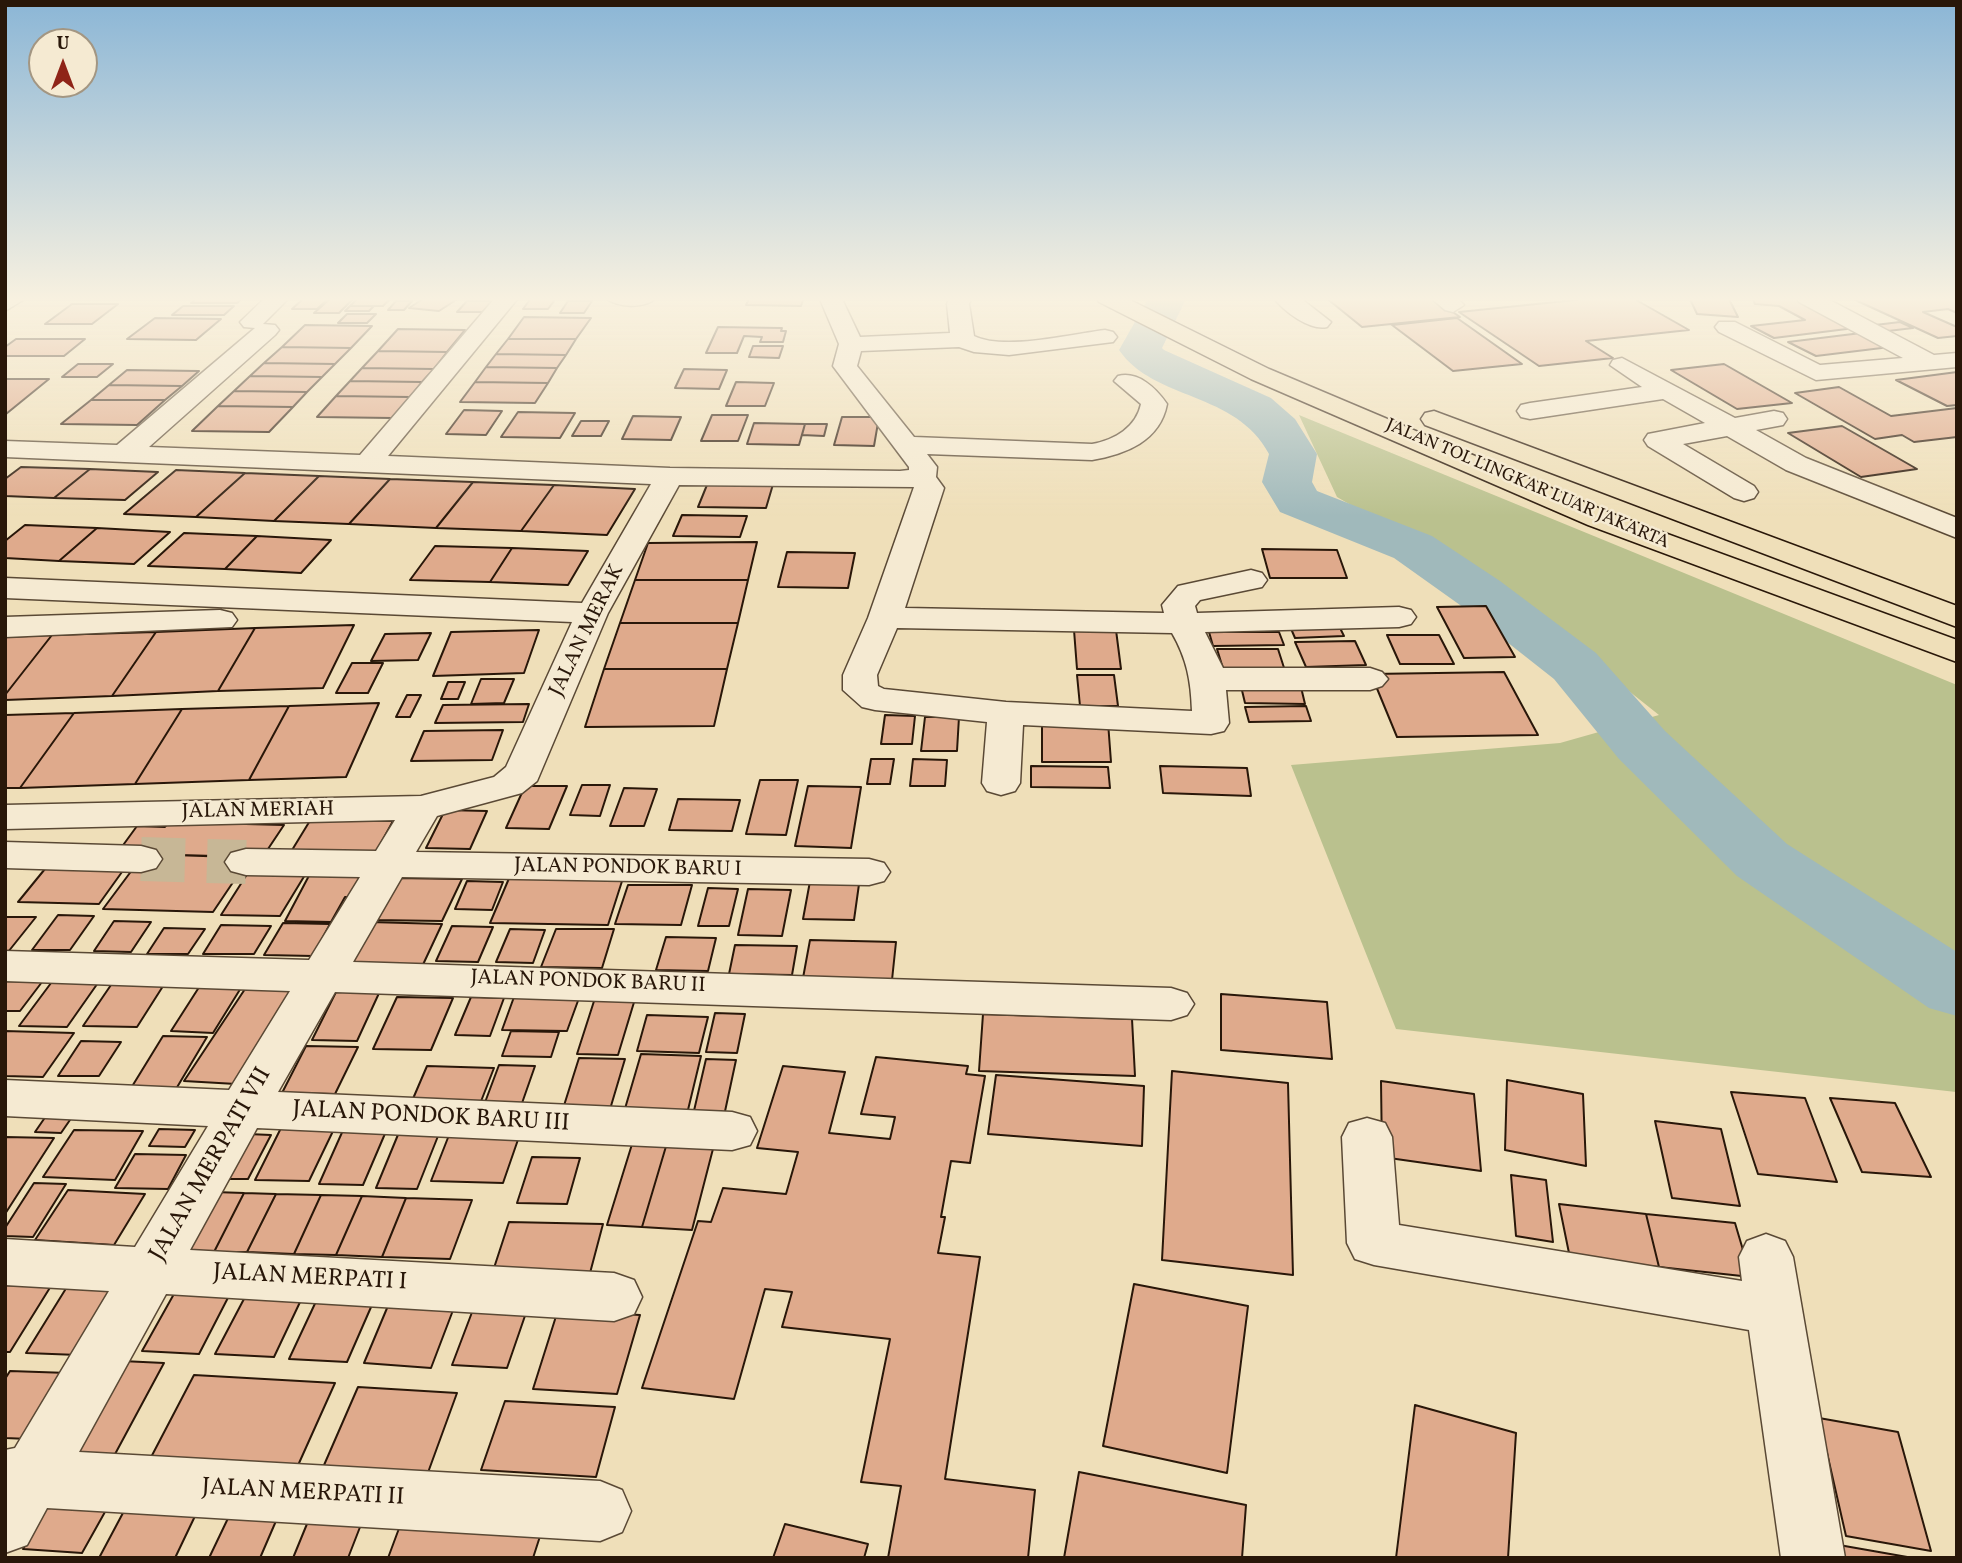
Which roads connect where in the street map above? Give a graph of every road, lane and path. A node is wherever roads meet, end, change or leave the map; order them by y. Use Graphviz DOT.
graph roads {
  1 [pos="213,370"];
  2 [pos="446,370"];
  3 [pos="848,370"];
  4 [pos="1252,370"];
  5 [pos="1311,370"];
  6 [pos="1631,370"];
  7 [pos="1810,370"];
  8 [pos="1851,370"];
  9 [pos="1127,381"];
  10 [pos="1667,391"];
  11 [pos="1530,411"];
  12 [pos="1774,419"];
  13 [pos="1730,428"];
  14 [pos="906,445"];
  15 [pos="7,450"];
  16 [pos="126,452"];
  17 [pos="368,463"];
  18 [pos="670,476"];
  19 [pos="922,477"];
  20 [pos="1744,492"];
  21 [pos="1599,519"];
  22 [pos="1957,529"];
  23 [pos="1251,580"];
  24 [pos="5,588"];
  25 [pos="454,607"];
  26 [pos="592,613"];
  27 [pos="1399,617"];
  28 [pos="1957,617"];
  29 [pos="885,618"];
  30 [pos="1183,623"];
  31 [pos="5,627"];
  32 [pos="1957,652"];
  33 [pos="1208,679"];
  34 [pos="1370,679"];
  35 [pos="1957,680"];
  36 [pos="1006,713"];
  37 [pos="1001,783"];
  38 [pos="508,785"];
  39 [pos="422,808"];
  40 [pos="14,824"];
  41 [pos="5,855"];
  42 [pos="141,859"];
  43 [pos="246,862"];
  44 [pos="387,866"];
  45 [pos="869,873"];
  46 [pos="5,966"];
  47 [pos="323,974"];
  48 [pos="1171,1004"];
  49 [pos="5,1098"];
  50 [pos="243,1109"];
  51 [pos="732,1131"];
  52 [pos="1367,1137"];
  53 [pos="5,1262"];
  54 [pos="152,1269"];
  55 [pos="614,1297"];
  56 [pos="14,1493"];
  57 [pos="600,1511"];
  58 [pos="1813,1558"];
  1 -- 16 [label="street"];
  2 -- 17 [label="street"];
  3 -- 14 [label="street"];
  4 -- 21 [label="highway, JALAN TOL LINGKAR LUAR JAKARTA"];
  5 -- 28 [label="highway, JALAN TOL LINGKAR LUAR JAKARTA"];
  6 -- 10 [label="street"];
  7 -- 8 [label="street"];
  9 -- 14 [label="street"];
  10 -- 11 [label="street"];
  10 -- 13 [label="street"];
  12 -- 13 [label="street"];
  13 -- 20 [label="street"];
  13 -- 22 [label="street"];
  14 -- 19 [label="street"];
  15 -- 16 [label="street"];
  16 -- 17 [label="street"];
  17 -- 18 [label="street"];
  18 -- 19 [label="street"];
  18 -- 26 [label="street, JALAN MERAK"];
  19 -- 29 [label="street"];
  21 -- 32 [label="highway, JALAN TOL LINGKAR LUAR JAKARTA"];
  21 -- 35 [label="highway"];
  23 -- 30 [label="street"];
  24 -- 25 [label="street"];
  25 -- 26 [label="street"];
  25 -- 31 [label="street"];
  26 -- 38 [label="street, JALAN MERAK"];
  27 -- 30 [label="street"];
  29 -- 30 [label="street"];
  29 -- 36 [label="street"];
  30 -- 33 [label="street"];
  33 -- 34 [label="street"];
  33 -- 36 [label="street"];
  36 -- 37 [label="street"];
  38 -- 39 [label="street, JALAN MERIAH"];
  39 -- 40 [label="street, JALAN MERIAH"];
  39 -- 44 [label="street, JALAN MERPATI VII"];
  41 -- 42 [label="street"];
  43 -- 44 [label="street, JALAN PONDOK BARU I"];
  44 -- 45 [label="street, JALAN PONDOK BARU I"];
  44 -- 47 [label="street, JALAN MERPATI VII"];
  46 -- 47 [label="street, JALAN PONDOK BARU II"];
  47 -- 48 [label="street, JALAN PONDOK BARU II"];
  47 -- 50 [label="street, JALAN MERPATI VII"];
  49 -- 50 [label="street, JALAN PONDOK BARU III"];
  50 -- 51 [label="street, JALAN PONDOK BARU III"];
  50 -- 54 [label="street, JALAN MERPATI VII"];
  52 -- 58 [label="street"];
  53 -- 54 [label="street, JALAN MERPATI I"];
  54 -- 55 [label="street, JALAN MERPATI I"];
  54 -- 56 [label="street, JALAN MERPATI VII"];
  56 -- 57 [label="street, JALAN MERPATI II"];
}
